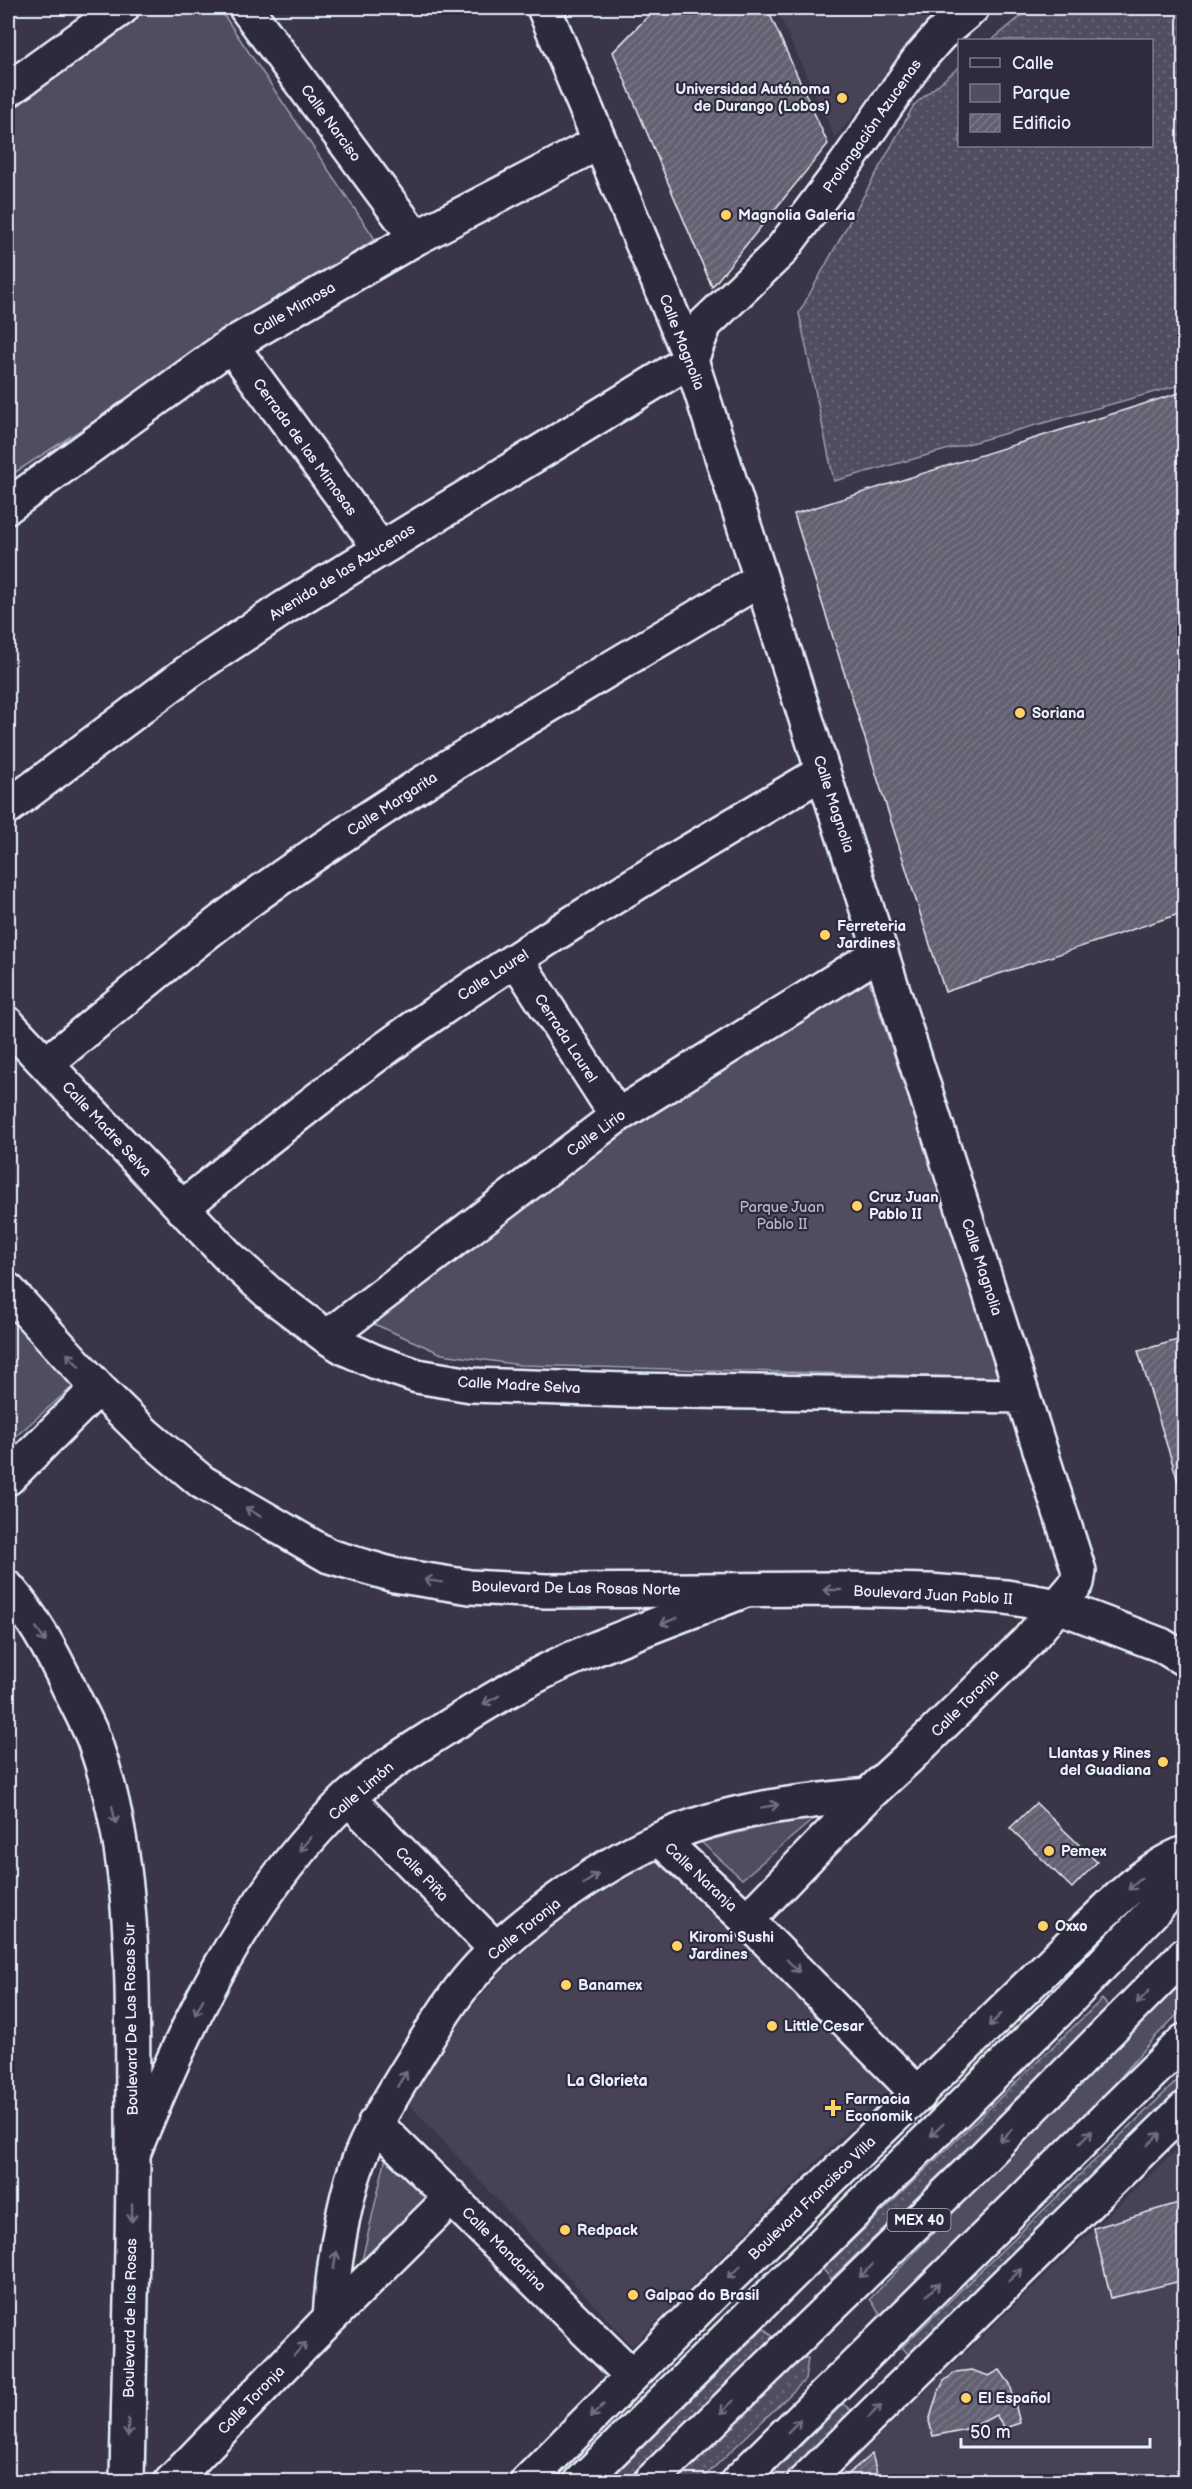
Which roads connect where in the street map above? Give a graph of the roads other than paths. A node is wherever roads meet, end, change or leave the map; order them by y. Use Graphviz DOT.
graph roads {
  1 [pos="122,8"];
  2 [pos="246,8"];
  3 [pos="544,8"];
  4 [pos="972,8"];
  5 [pos="8,90"];
  6 [pos="600,142"];
  7 [pos="416,238"];
  8 [pos="231,345"];
  9 [pos="691,360"];
  10 [pos="8,506"];
  11 [pos="380,548"];
  12 [pos="761,579"];
  13 [pos="824,772"];
  14 [pos="8,807"];
  15 [pos="881,952"];
  16 [pos="516,959"];
  17 [pos="8,1024"];
  18 [pos="46,1064"];
  19 [pos="617,1116"];
  20 [pos="182,1208"];
  21 [pos="8,1290"];
  22 [pos="327,1337"];
  23 [pos="98,1388"];
  24 [pos="1023,1396"];
  25 [pos="8,1478"];
  26 [pos="8,1587"];
  27 [pos="743,1591"];
  28 [pos="1058,1606"];
  29 [pos="1185,1659"];
  30 [pos="867,1795"];
  31 [pos="348,1798"];
  32 [pos="660,1839"];
  33 [pos="1185,1853"];
  34 [pos="1185,1879"];
  35 [pos="747,1920"];
  36 [pos="496,1949"];
  37 [pos="1062,1954"];
  38 [pos="1185,1955"];
  39 [pos="1057,2012"];
  40 [pos="1185,2041"];
  41 [pos="919,2095"];
  42 [pos="1185,2109"];
  43 [pos="375,2123"];
  44 [pos="133,2154"];
  45 [pos="452,2197"];
  46 [pos="330,2318"];
  47 [pos="632,2376"];
  48 [pos="127,2481"];
  49 [pos="171,2481"];
  50 [pos="527,2481"];
  51 [pos="581,2481"];
  52 [pos="650,2481"];
  53 [pos="737,2481"];
  54 [pos="804,2481"];
  1 -- 5 [label="street"];
  2 -- 7 [label="street, Calle Narciso"];
  3 -- 6 [label="street, Calle Magnolia"];
  4 -- 9 [label="street, Prolongación Azucenas"];
  6 -- 7 [label="street, Calle Mimosa"];
  6 -- 9 [label="street, Calle Magnolia"];
  7 -- 8 [label="street, Calle Mimosa"];
  8 -- 10 [label="street, Calle Mimosa"];
  8 -- 11 [label="street, Cerrada de las Mimosas"];
  9 -- 11 [label="street, Avenida de las Azucenas"];
  9 -- 12 [label="street, Calle Magnolia"];
  11 -- 14 [label="street, Avenida de las Azucenas"];
  12 -- 13 [label="street, Calle Magnolia"];
  12 -- 18 [label="street, Calle Margarita"];
  13 -- 15 [label="street, Calle Magnolia"];
  13 -- 16 [label="street, Calle Laurel"];
  15 -- 19 [label="street, Calle Lirio"];
  15 -- 24 [label="street, Calle Magnolia"];
  16 -- 19 [label="street, Cerrada Laurel"];
  16 -- 20 [label="street, Calle Laurel"];
  17 -- 18 [label="street, Calle Madre Selva"];
  18 -- 20 [label="street, Calle Madre Selva"];
  19 -- 22 [label="street, Calle Lirio"];
  20 -- 22 [label="street, Calle Madre Selva"];
  23 -- 21 [label="street, Boulevard De Las Rosas Norte, one-way"];
  22 -- 24 [label="street, Calle Madre Selva"];
  23 -- 25 [label="street"];
  27 -- 23 [label="street, Boulevard De Las Rosas Norte, one-way"];
  24 -- 28 [label="street, Calle Magnolia"];
  26 -- 44 [label="street, Boulevard De Las Rosas Sur, one-way"];
  28 -- 27 [label="street, Boulevard Juan Pablo II, one-way"];
  27 -- 31 [label="street, Calle Limón, one-way"];
  28 -- 29 [label="street, Boulevard Juan Pablo II"];
  28 -- 30 [label="street, Calle Toronja"];
  32 -- 30 [label="street, Calle Toronja, one-way"];
  30 -- 35 [label="street, Calle Toronja"];
  31 -- 36 [label="street, Calle Piña"];
  31 -- 44 [label="street, Calle Limón, one-way"];
  32 -- 35 [label="street, Calle Naranja"];
  36 -- 32 [label="street, Calle Toronja, one-way"];
  33 -- 37 [label="street, Boulevard Francisco Villa, one-way"];
  34 -- 39 [label="street"];
  35 -- 41 [label="street, Calle Naranja, one-way"];
  43 -- 36 [label="street, Calle Toronja, one-way"];
  37 -- 39 [label="street"];
  37 -- 41 [label="street, Boulevard Francisco Villa, one-way"];
  38 -- 52 [label="street, MEX 40, one-way"];
  39 -- 51 [label="street, one-way"];
  53 -- 40 [label="street, one-way"];
  41 -- 47 [label="street, Boulevard Francisco Villa, one-way"];
  54 -- 42 [label="street, one-way"];
  43 -- 45 [label="street, Calle Mandarina"];
  46 -- 43 [label="street, Calle Toronja, one-way"];
  44 -- 48 [label="street, Boulevard de las Rosas, one-way"];
  45 -- 46 [label="street, Calle Toronja"];
  45 -- 47 [label="street, Calle Mandarina"];
  49 -- 46 [label="street, Calle Toronja, one-way"];
  47 -- 50 [label="street, Boulevard Francisco Villa, one-way"];
}
